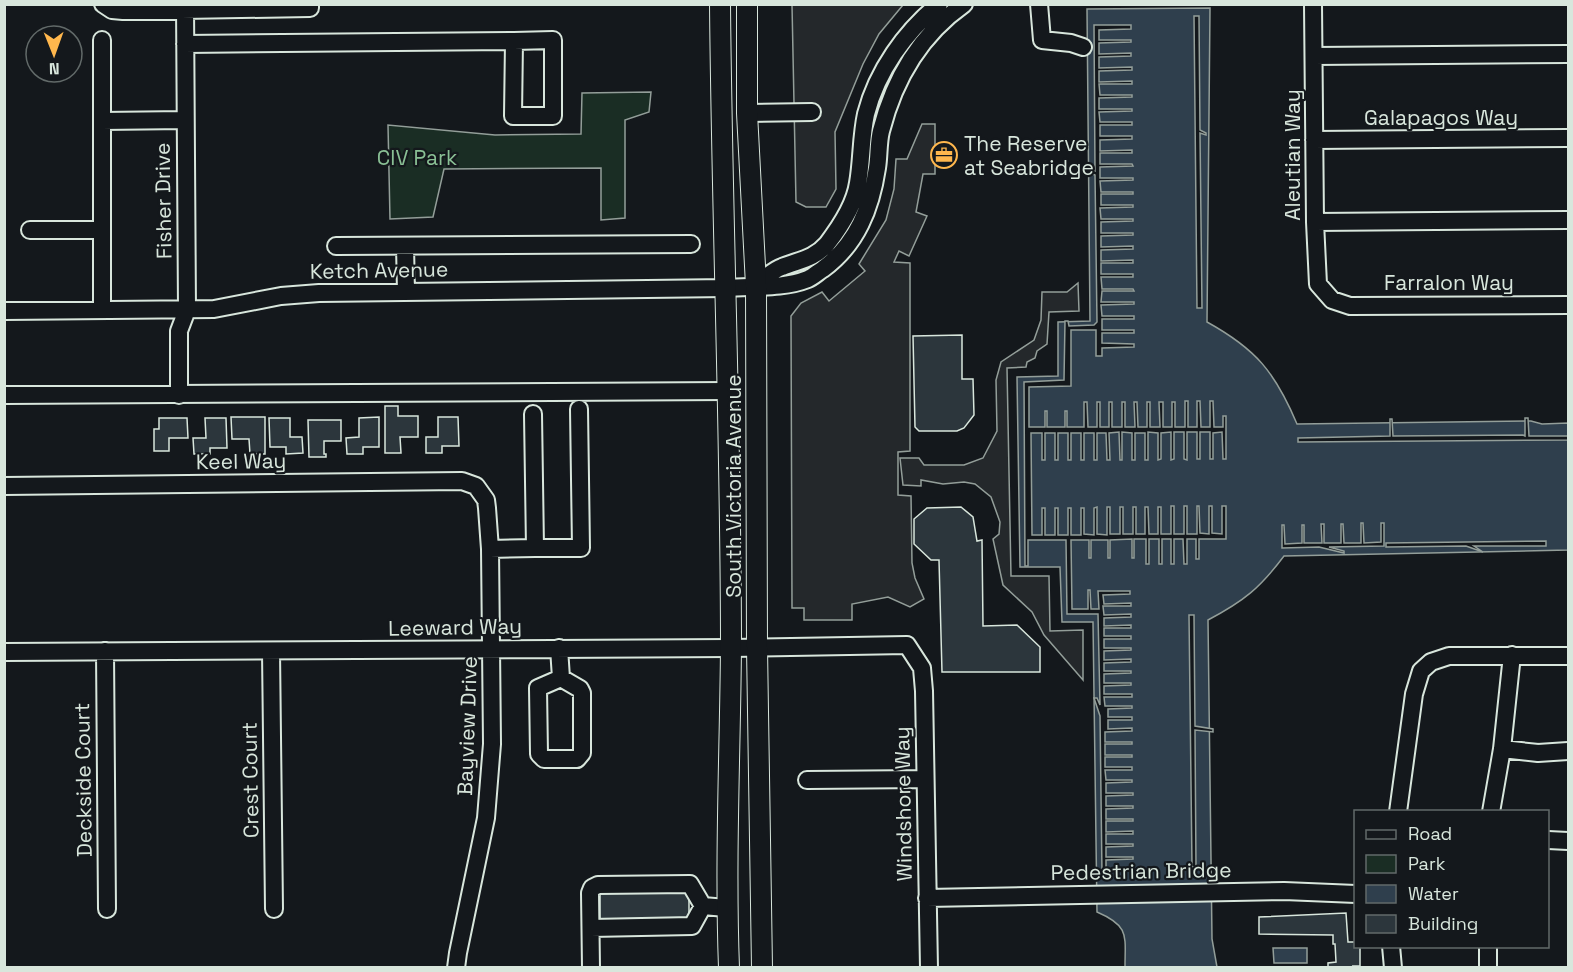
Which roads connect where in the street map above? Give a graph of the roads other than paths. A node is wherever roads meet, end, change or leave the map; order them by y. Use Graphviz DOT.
graph roads {
  1 [pos="103,4"];
  2 [pos="310,4"];
  3 [pos="720,4"];
  4 [pos="747,4"];
  5 [pos="939,4"];
  6 [pos="964,4"];
  7 [pos="1039,4"];
  8 [pos="1312,4"];
  9 [pos="185,7"];
  10 [pos="102,40"];
  11 [pos="514,41"];
  12 [pos="185,44"];
  13 [pos="1083,47"];
  14 [pos="1569,54"];
  15 [pos="1314,56"];
  16 [pos="812,112"];
  17 [pos="747,113"];
  18 [pos="185,120"];
  19 [pos="102,121"];
  20 [pos="1569,138"];
  21 [pos="1314,140"];
  22 [pos="1569,220"];
  23 [pos="1315,222"];
  24 [pos="30,230"];
  25 [pos="102,230"];
  26 [pos="691,244"];
  27 [pos="336,246"];
  28 [pos="405,246"];
  29 [pos="756,285"];
  30 [pos="727,288"];
  31 [pos="406,292"];
  32 [pos="1332,300"];
  33 [pos="1569,305"];
  34 [pos="102,310"];
  35 [pos="187,310"];
  36 [pos="4,311"];
  37 [pos="728,391"];
  38 [pos="179,394"];
  39 [pos="4,395"];
  40 [pos="579,410"];
  41 [pos="533,414"];
  42 [pos="4,486"];
  43 [pos="476,486"];
  44 [pos="535,548"];
  45 [pos="490,549"];
  46 [pos="907,645"];
  47 [pos="757,647"];
  48 [pos="559,648"];
  49 [pos="730,648"];
  50 [pos="492,649"];
  51 [pos="105,651"];
  52 [pos="271,651"];
  53 [pos="4,652"];
  54 [pos="1512,655"];
  55 [pos="1569,656"];
  56 [pos="561,678"];
  57 [pos="1502,749"];
  58 [pos="1569,751"];
  59 [pos="925,778"];
  60 [pos="807,780"];
  61 [pos="1398,810"];
  62 [pos="1491,810"];
  63 [pos="1549,840"];
  64 [pos="1569,841"];
  65 [pos="1354,894"];
  66 [pos="927,898"];
  67 [pos="703,906"];
  68 [pos="726,908"];
  69 [pos="107,909"];
  70 [pos="274,909"];
  71 [pos="591,928"];
  72 [pos="1391,948"];
  73 [pos="1488,948"];
  74 [pos="456,968"];
  75 [pos="591,968"];
  76 [pos="729,968"];
  77 [pos="762,968"];
  78 [pos="929,968"];
  79 [pos="1393,968"];
  80 [pos="1488,968"];
  1 -- 9 [label="street"];
  2 -- 9 [label="street"];
  3 -- 30 [label="main road, South Victoria Avenue"];
  4 -- 17 [label="main road, South Victoria Avenue"];
  5 -- 29 [label="street"];
  6 -- 29 [label="street, Ketch Avenue"];
  7 -- 13 [label="street"];
  8 -- 15 [label="street, Aleutian Way"];
  9 -- 12 [label="street, Fisher Drive"];
  10 -- 19 [label="street"];
  11 -- 11 [label="street"];
  11 -- 12 [label="street"];
  12 -- 18 [label="street, Fisher Drive"];
  14 -- 15 [label="street"];
  15 -- 21 [label="street, Aleutian Way"];
  16 -- 17 [label="street"];
  17 -- 29 [label="main road, South Victoria Avenue"];
  18 -- 19 [label="street"];
  18 -- 35 [label="street, Fisher Drive"];
  19 -- 25 [label="street"];
  20 -- 21 [label="street, Galapagos Way"];
  21 -- 23 [label="street, Aleutian Way"];
  22 -- 23 [label="street"];
  23 -- 32 [label="street, Aleutian Way"];
  24 -- 25 [label="street"];
  25 -- 34 [label="street"];
  26 -- 28 [label="street"];
  27 -- 28 [label="street"];
  28 -- 31 [label="street"];
  29 -- 30 [label="street, Ketch Avenue"];
  29 -- 47 [label="main road, South Victoria Avenue"];
  30 -- 31 [label="street, Ketch Avenue"];
  30 -- 37 [label="main road, South Victoria Avenue"];
  31 -- 35 [label="street, Ketch Avenue"];
  32 -- 33 [label="street, Farralon Way"];
  34 -- 35 [label="street, Ketch Avenue"];
  34 -- 36 [label="street, Ketch Avenue"];
  35 -- 38 [label="street, Fisher Drive"];
  37 -- 38 [label="street"];
  37 -- 49 [label="main road, South Victoria Avenue"];
  38 -- 39 [label="street"];
  40 -- 44 [label="street"];
  41 -- 44 [label="street"];
  42 -- 43 [label="street, Keel Way"];
  43 -- 45 [label="street, Bayview Drive"];
  44 -- 45 [label="street"];
  45 -- 50 [label="street, Bayview Drive"];
  46 -- 47 [label="street, Leeward Way"];
  46 -- 59 [label="street, Windshore Way"];
  47 -- 49 [label="street, Leeward Way"];
  47 -- 77 [label="main road, South Victoria Avenue"];
  48 -- 49 [label="street, Leeward Way"];
  48 -- 50 [label="street, Leeward Way"];
  48 -- 56 [label="street"];
  49 -- 68 [label="main road, South Victoria Avenue"];
  50 -- 52 [label="street, Leeward Way"];
  50 -- 74 [label="street, Bayview Drive"];
  51 -- 52 [label="street, Leeward Way"];
  51 -- 53 [label="street, Leeward Way"];
  51 -- 69 [label="street, Deckside Court"];
  52 -- 70 [label="street, Crest Court"];
  54 -- 55 [label="street"];
  54 -- 57 [label="street"];
  54 -- 61 [label="street"];
  56 -- 56 [label="street"];
  57 -- 58 [label="street"];
  57 -- 62 [label="street"];
  59 -- 60 [label="street"];
  59 -- 66 [label="street, Windshore Way"];
  63 -- 64 [label="street"];
  65 -- 66 [label="street, Pedestrian Bridge"];
  66 -- 78 [label="street, Windshore Way"];
  67 -- 68 [label="street"];
  67 -- 71 [label="street"];
  67 -- 71 [label="street"];
  68 -- 76 [label="main road, South Victoria Avenue"];
  71 -- 75 [label="street"];
  72 -- 79 [label="street"];
  73 -- 80 [label="street"];
}
